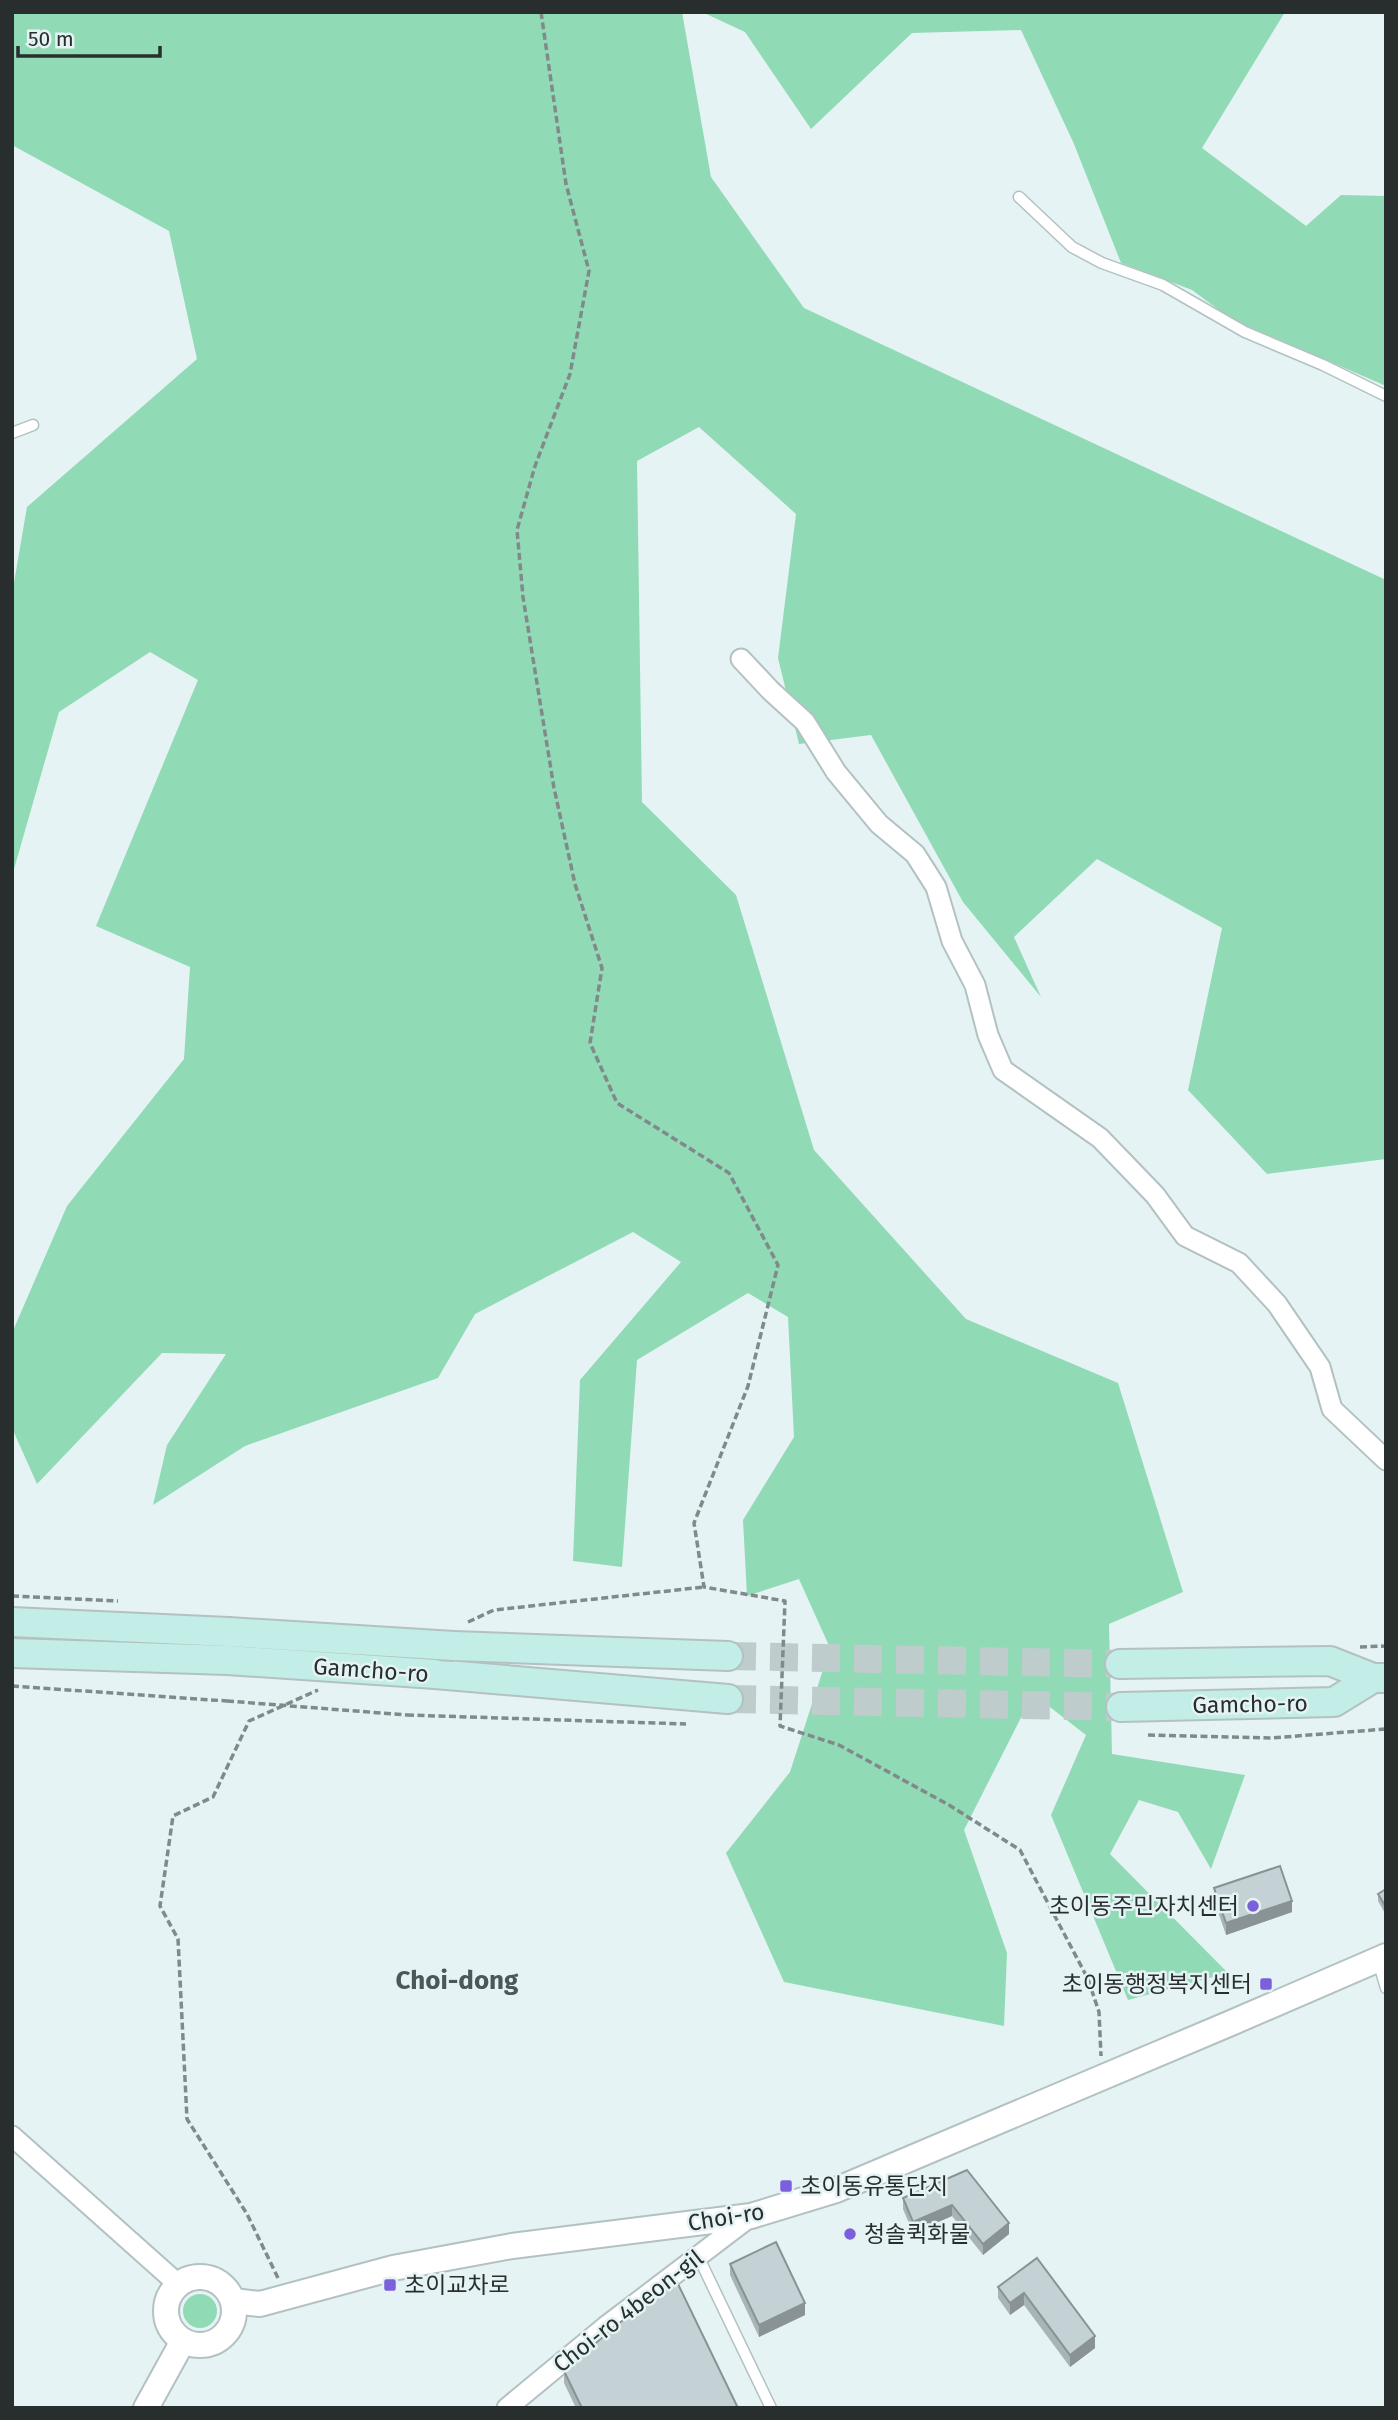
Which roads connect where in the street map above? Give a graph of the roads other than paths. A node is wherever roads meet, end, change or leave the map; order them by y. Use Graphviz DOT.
graph roads {
  1 [pos="1019,197"];
  2 [pos="1386,396"];
  3 [pos="33,425"];
  4 [pos="12,433"];
  5 [pos="741,659"];
  6 [pos="1386,1460"];
  7 [pos="12,1622"];
  8 [pos="228,1646"];
  9 [pos="12,1653"];
  10 [pos="729,1656"];
  11 [pos="1120,1664"];
  12 [pos="1379,1678"];
  13 [pos="729,1699"];
  14 [pos="1121,1707"];
  15 [pos="1381,1958"];
  16 [pos="1386,1988"];
  17 [pos="12,2136"];
  18 [pos="751,2216"];
  19 [pos="698,2256"];
  20 [pos="178,2284"];
  21 [pos="233,2301"];
  22 [pos="183,2341"];
  23 [pos="146,2408"];
  24 [pos="507,2408"];
  25 [pos="771,2408"];
  1 -- 2 [label="lane"];
  3 -- 4 [label="lane"];
  5 -- 6 [label="street"];
  7 -- 8 [label="main road, Gamcho-ro"];
  8 -- 9 [label="main road, Gamcho-ro"];
  8 -- 10 [label="main road, Gamcho-ro, bridge"];
  8 -- 13 [label="main road, Gamcho-ro, bridge"];
  11 -- 12 [label="main road, Gamcho-ro"];
  12 -- 14 [label="main road, Gamcho-ro"];
  15 -- 16 [label="lane"];
  15 -- 18 [label="street, Choi-ro"];
  17 -- 20 [label="street"];
  18 -- 19 [label="street, Choi-ro 4beon-gil"];
  18 -- 21 [label="street, Choi-ro"];
  19 -- 24 [label="street, Choi-ro 4beon-gil"];
  19 -- 25 [label="lane"];
  20 -- 21 [label="street"];
  20 -- 22 [label="street"];
  21 -- 22 [label="street"];
  22 -- 23 [label="street"];
}
